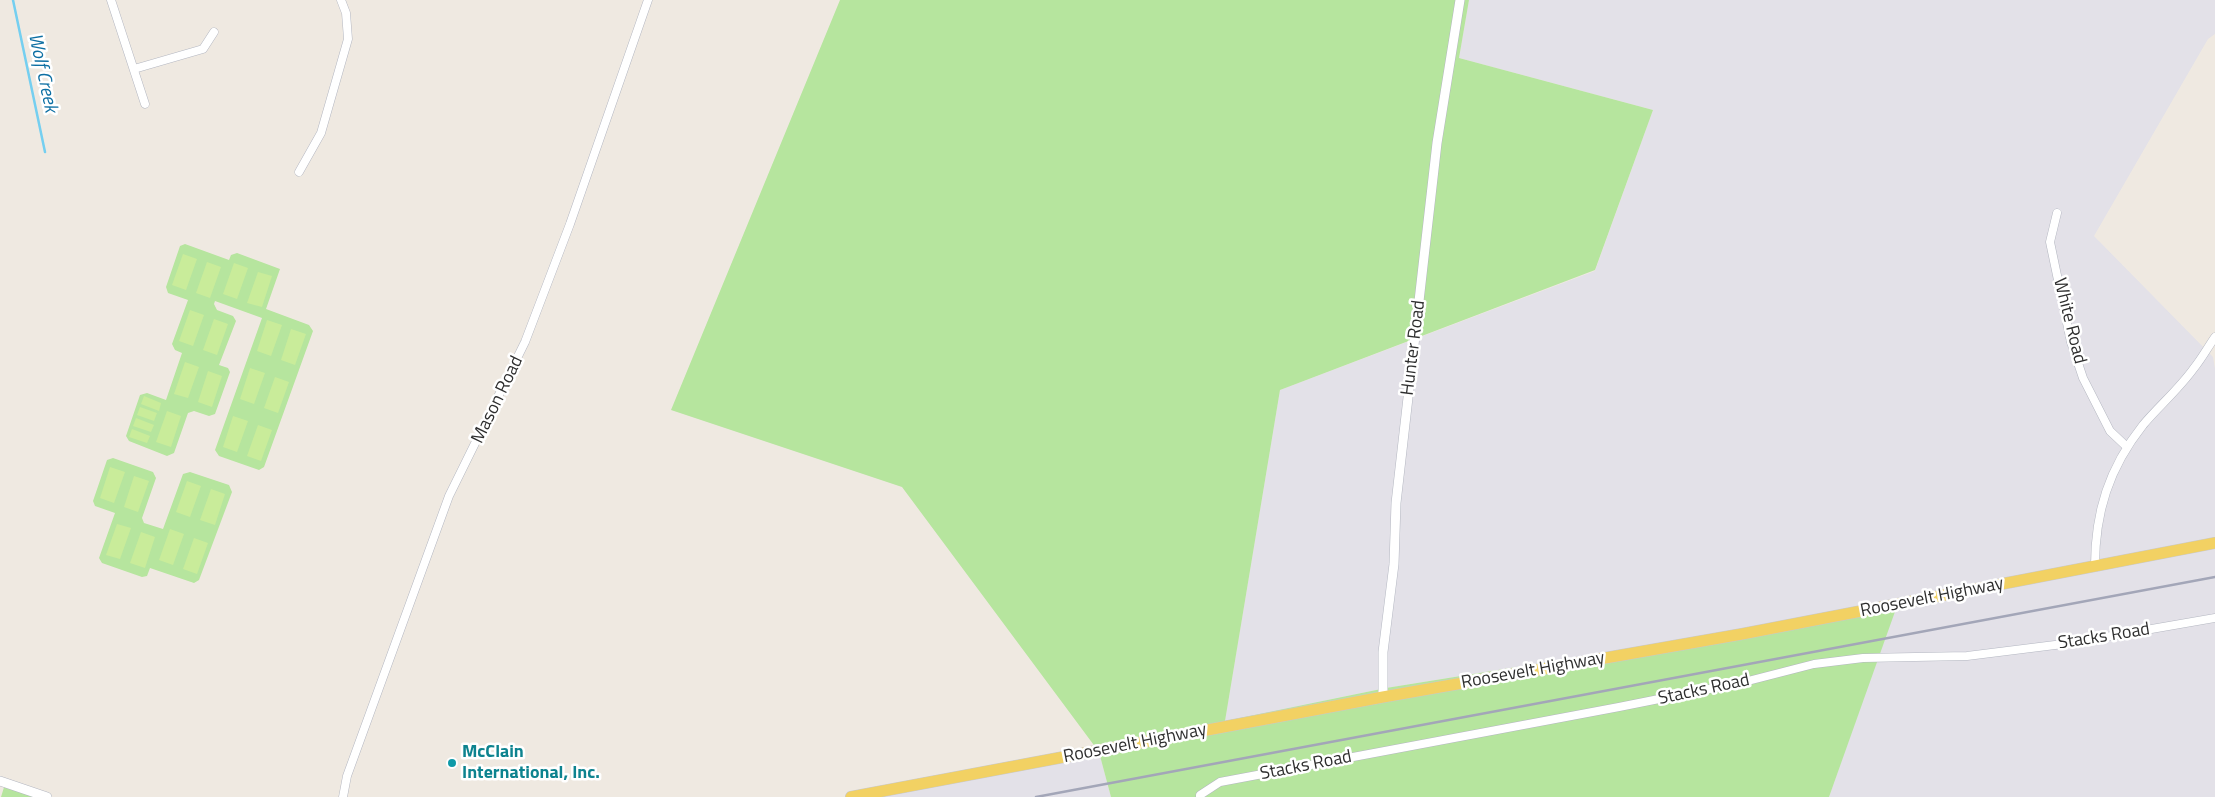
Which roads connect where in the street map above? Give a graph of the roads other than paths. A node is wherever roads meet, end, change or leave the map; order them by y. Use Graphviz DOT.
graph roads {
  1 [pos="110,0"];
  2 [pos="341,0"];
  3 [pos="648,0"];
  4 [pos="1460,0"];
  5 [pos="214,32"];
  6 [pos="134,69"];
  7 [pos="145,104"];
  8 [pos="299,172"];
  9 [pos="2057,213"];
  10 [pos="2215,336"];
  11 [pos="2127,447"];
  12 [pos="2215,543"];
  13 [pos="2095,566"];
  14 [pos="2215,618"];
  15 [pos="1383,697"];
  16 [pos="0,781"];
  17 [pos="1200,796"];
  18 [pos="47,797"];
  19 [pos="343,797"];
  20 [pos="851,797"];
  1 -- 6 [label="street"];
  2 -- 8 [label="street"];
  3 -- 19 [label="street, Mason Road"];
  4 -- 15 [label="street, Hunter Road"];
  5 -- 6 [label="street"];
  6 -- 7 [label="street"];
  9 -- 11 [label="street, White Road"];
  10 -- 11 [label="street"];
  11 -- 13 [label="street"];
  12 -- 13 [label="main road, Roosevelt Highway"];
  13 -- 15 [label="main road, Roosevelt Highway"];
  14 -- 17 [label="street, Stacks Road"];
  15 -- 20 [label="main road, Roosevelt Highway"];
  16 -- 18 [label="street"];
}
